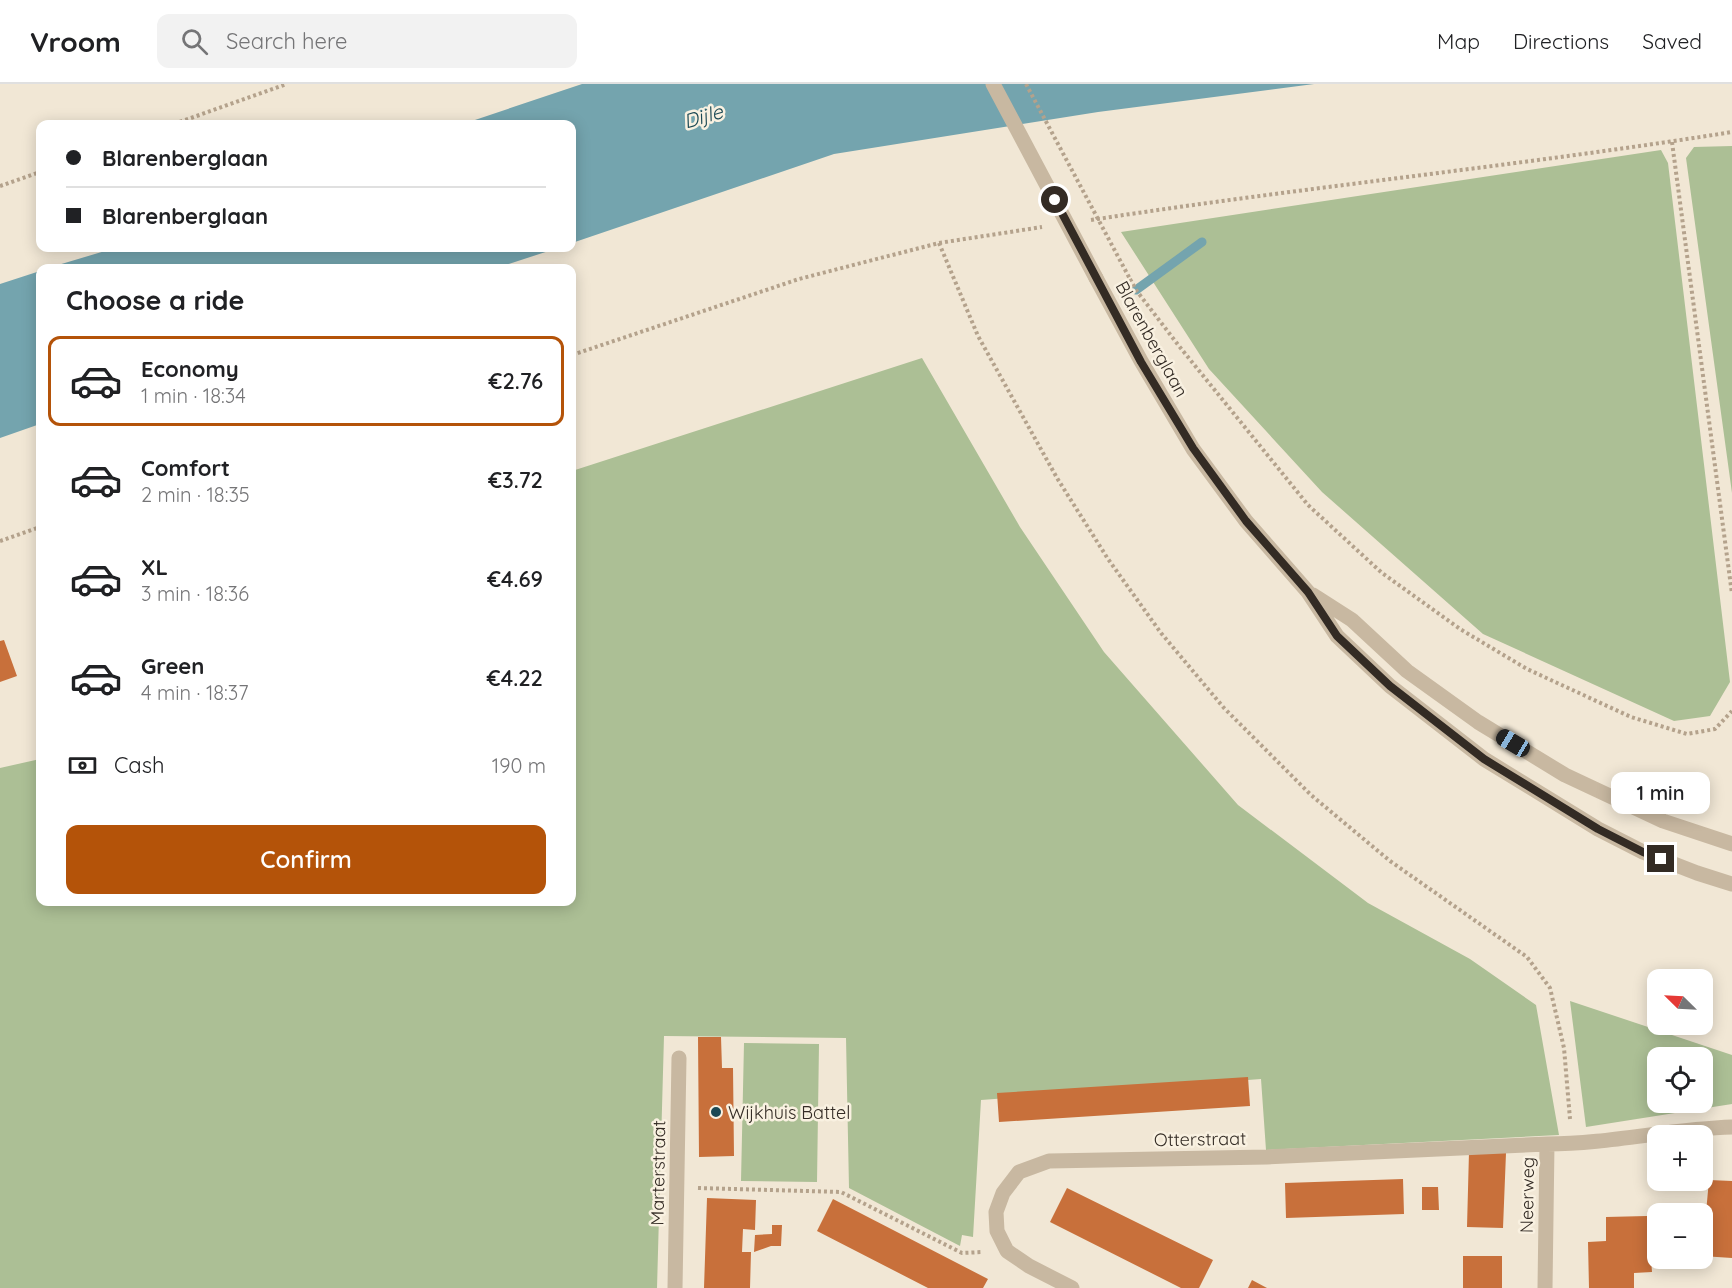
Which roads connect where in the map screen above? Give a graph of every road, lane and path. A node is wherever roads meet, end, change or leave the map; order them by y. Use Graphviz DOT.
graph roads {
  1 [pos="287,84"];
  2 [pos="993,84"];
  3 [pos="1026,84"];
  4 [pos="185,120"];
  5 [pos="1732,132"];
  6 [pos="1672,142"];
  7 [pos="36,173"];
  8 [pos="0,186"];
  9 [pos="1090,220"];
  10 [pos="1044,227"];
  11 [pos="939,243"];
  12 [pos="576,354"];
  13 [pos="36,528"];
  14 [pos="0,541"];
  15 [pos="1308,592"];
  16 [pos="1732,594"];
  17 [pos="1732,711"];
  18 [pos="1732,844"];
  19 [pos="1732,884"];
  20 [pos="679,1058"];
  21 [pos="1732,1127"];
  22 [pos="1547,1144"];
  23 [pos="1570,1144"];
  24 [pos="677,1188"];
  25 [pos="1007,1251"];
  26 [pos="675,1288"];
  27 [pos="1072,1288"];
  28 [pos="1545,1288"];
  1 -- 4 [label="path"];
  2 -- 15 [label="street, Blarenberglaan, bridge"];
  3 -- 17 [label="path, bridge"];
  5 -- 6 [label="path"];
  6 -- 9 [label="path"];
  6 -- 16 [label="path"];
  7 -- 8 [label="path"];
  10 -- 11 [label="path"];
  11 -- 12 [label="path"];
  11 -- 23 [label="path"];
  13 -- 14 [label="path"];
  15 -- 18 [label="street, Blarenberglaan"];
  15 -- 19 [label="street, Blarenberglaan"];
  20 -- 24 [label="street, Marterstraat"];
  21 -- 23 [label="street, Neerweg"];
  22 -- 23 [label="street, Neerweg"];
  22 -- 25 [label="street, Otterstraat"];
  22 -- 28 [label="street, Neerweg"];
  24 -- 25 [label="path"];
  24 -- 26 [label="street, Marterstraat"];
  25 -- 27 [label="street"];
}
